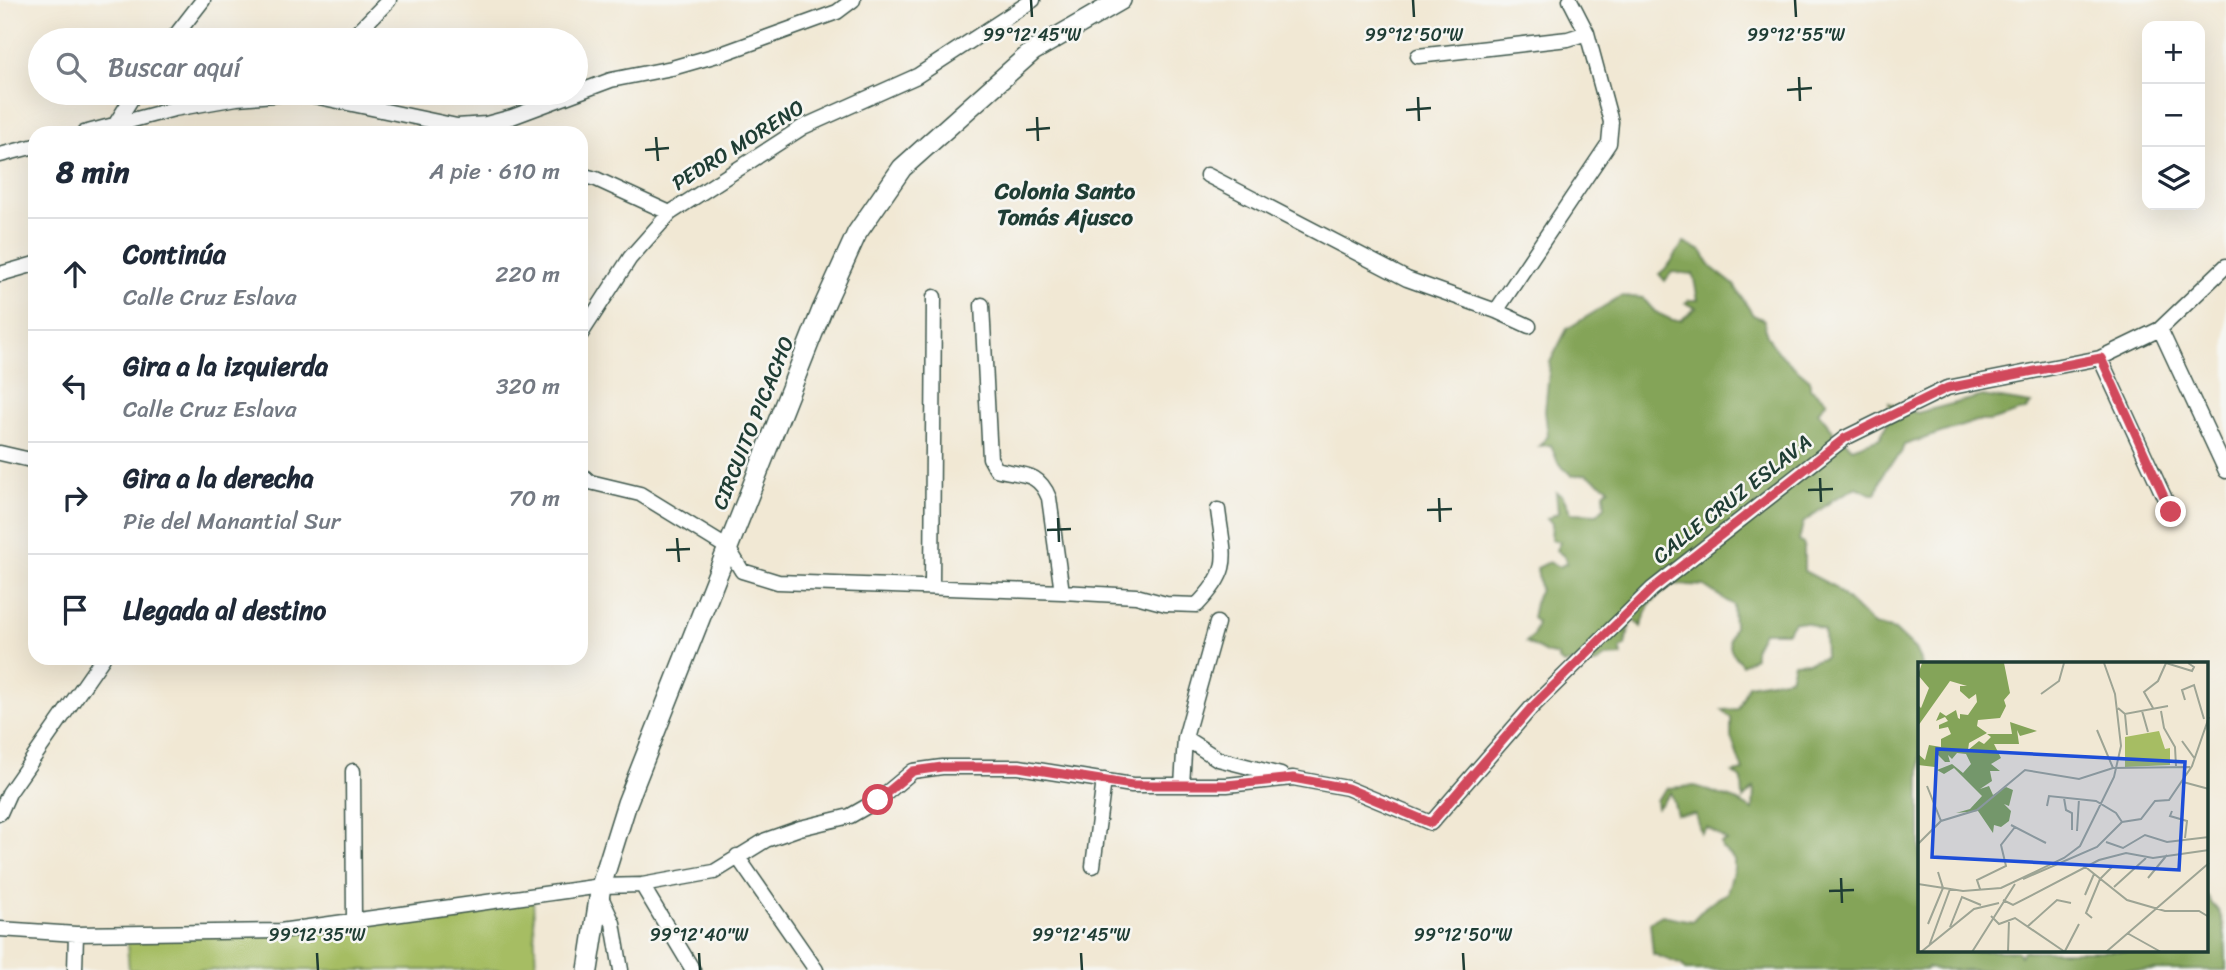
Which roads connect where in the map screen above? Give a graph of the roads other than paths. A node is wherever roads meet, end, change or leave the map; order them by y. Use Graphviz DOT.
graph roads {
  1 [pos="203,0"];
  2 [pos="389,0"];
  3 [pos="853,0"];
  4 [pos="1033,0"];
  5 [pos="1121,0"];
  6 [pos="1570,0"];
  7 [pos="181,28"];
  8 [pos="362,28"];
  9 [pos="1587,33"];
  10 [pos="1418,56"];
  11 [pos="588,89"];
  12 [pos="128,105"];
  13 [pos="197,105"];
  14 [pos="357,105"];
  15 [pos="544,105"];
  16 [pos="115,125"];
  17 [pos="111,126"];
  18 [pos="457,126"];
  19 [pos="457,126"];
  20 [pos="28,148"];
  21 [pos="0,155"];
  22 [pos="1207,175"];
  23 [pos="588,176"];
  24 [pos="670,213"];
  25 [pos="28,266"];
  26 [pos="2226,266"];
  27 [pos="0,274"];
  28 [pos="934,297"];
  29 [pos="982,305"];
  30 [pos="1496,311"];
  31 [pos="588,323"];
  32 [pos="1529,326"];
  33 [pos="2160,329"];
  34 [pos="2101,358"];
  35 [pos="0,453"];
  36 [pos="28,459"];
  37 [pos="2226,471"];
  38 [pos="588,480"];
  39 [pos="1218,510"];
  40 [pos="2171,512"];
  41 [pos="728,548"];
  42 [pos="932,587"];
  43 [pos="1062,592"];
  44 [pos="1217,623"];
  45 [pos="98,665"];
  46 [pos="1185,738"];
  47 [pos="354,771"];
  48 [pos="1293,778"];
  49 [pos="1104,780"];
  50 [pos="1182,785"];
  51 [pos="4,792"];
  52 [pos="0,813"];
  53 [pos="737,856"];
  54 [pos="1093,866"];
  55 [pos="642,885"];
  56 [pos="600,890"];
  57 [pos="354,921"];
  58 [pos="0,929"];
  59 [pos="76,934"];
  60 [pos="75,970"];
  61 [pos="588,970"];
  62 [pos="621,970"];
  63 [pos="693,970"];
  64 [pos="816,970"];
  1 -- 7 [label="street"];
  2 -- 8 [label="street"];
  3 -- 11 [label="street"];
  4 -- 24 [label="street, PEDRO MORENO"];
  5 -- 41 [label="main road, CIRCUITO PICACHO"];
  6 -- 9 [label="street"];
  9 -- 10 [label="street"];
  9 -- 30 [label="street"];
  12 -- 16 [label="street"];
  13 -- 16 [label="street"];
  14 -- 19 [label="street"];
  15 -- 18 [label="street"];
  16 -- 17 [label="street"];
  20 -- 21 [label="street"];
  22 -- 30 [label="street"];
  23 -- 24 [label="street"];
  24 -- 31 [label="street, PEDRO MORENO"];
  25 -- 27 [label="street"];
  26 -- 33 [label="street, CALLE CRUZ ESLAVA"];
  28 -- 42 [label="street"];
  29 -- 43 [label="street"];
  30 -- 32 [label="street"];
  33 -- 34 [label="street, CALLE CRUZ ESLAVA"];
  33 -- 37 [label="street"];
  34 -- 40 [label="street"];
  34 -- 48 [label="street, CALLE CRUZ ESLAVA"];
  35 -- 36 [label="street"];
  38 -- 41 [label="street"];
  39 -- 43 [label="street"];
  41 -- 42 [label="street"];
  41 -- 56 [label="main road, CIRCUITO PICACHO"];
  42 -- 43 [label="street"];
  44 -- 46 [label="street"];
  45 -- 51 [label="street"];
  46 -- 48 [label="street"];
  46 -- 50 [label="street"];
  47 -- 57 [label="street"];
  48 -- 50 [label="street, CALLE CRUZ ESLAVA"];
  49 -- 50 [label="street, CALLE CRUZ ESLAVA"];
  49 -- 53 [label="street, CALLE CRUZ ESLAVA"];
  49 -- 54 [label="street"];
  51 -- 52 [label="street"];
  53 -- 55 [label="street, CALLE CRUZ ESLAVA"];
  53 -- 64 [label="street"];
  55 -- 56 [label="street, CALLE CRUZ ESLAVA"];
  55 -- 63 [label="street"];
  56 -- 57 [label="street, CALLE CRUZ ESLAVA"];
  56 -- 61 [label="main road, CIRCUITO PICACHO"];
  56 -- 62 [label="street"];
  57 -- 59 [label="street, CALLE CRUZ ESLAVA"];
  58 -- 59 [label="street, CALLE CRUZ ESLAVA"];
  59 -- 60 [label="street"];
}
